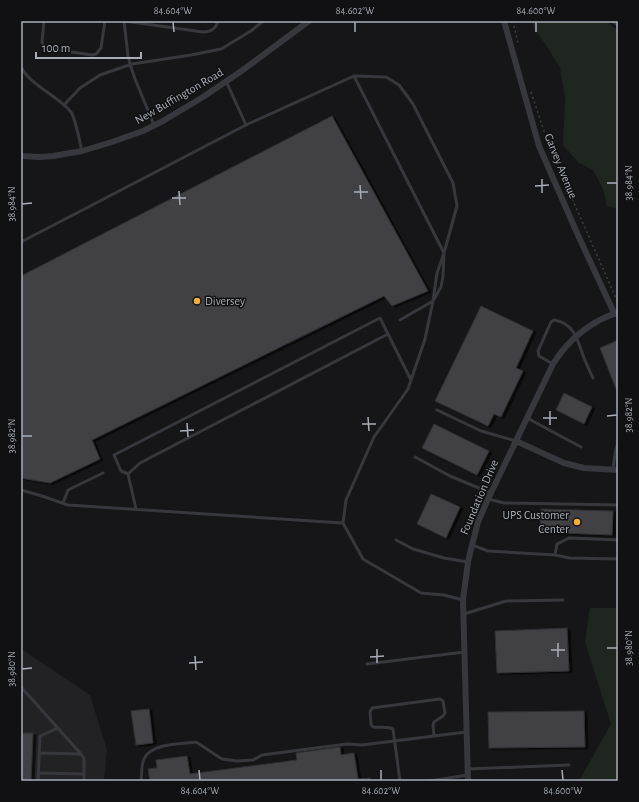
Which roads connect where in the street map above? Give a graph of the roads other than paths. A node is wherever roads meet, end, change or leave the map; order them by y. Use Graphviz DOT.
graph roads {
  1 [pos="44,21"];
  2 [pos="105,21"];
  3 [pos="123,21"];
  4 [pos="218,21"];
  5 [pos="263,21"];
  6 [pos="309,21"];
  7 [pos="504,21"];
  8 [pos="612,21"];
  9 [pos="618,25"];
  10 [pos="130,64"];
  11 [pos="21,67"];
  12 [pos="354,76"];
  13 [pos="226,81"];
  14 [pos="64,105"];
  15 [pos="154,125"];
  16 [pos="246,125"];
  17 [pos="82,151"];
  18 [pos="21,156"];
  19 [pos="21,242"];
  20 [pos="444,253"];
  21 [pos="433,301"];
  22 [pos="616,313"];
  23 [pos="400,320"];
  24 [pos="388,334"];
  25 [pos="576,335"];
  26 [pos="553,364"];
  27 [pos="593,378"];
  28 [pos="411,380"];
  29 [pos="437,410"];
  30 [pos="527,418"];
  31 [pos="516,441"];
  32 [pos="618,441"];
  33 [pos="581,446"];
  34 [pos="415,457"];
  35 [pos="615,470"];
  36 [pos="104,473"];
  37 [pos="128,474"];
  38 [pos="21,490"];
  39 [pos="489,496"];
  40 [pos="62,503"];
  41 [pos="618,504"];
  42 [pos="136,509"];
  43 [pos="343,523"];
  44 [pos="396,540"];
  45 [pos="618,540"];
  46 [pos="472,544"];
  47 [pos="555,555"];
  48 [pos="618,559"];
  49 [pos="468,562"];
  50 [pos="463,600"];
  51 [pos="563,600"];
  52 [pos="464,614"];
  53 [pos="464,652"];
  54 [pos="367,664"];
  55 [pos="21,687"];
  56 [pos="58,728"];
  57 [pos="467,732"];
  58 [pos="434,736"];
  59 [pos="395,740"];
  60 [pos="39,753"];
  61 [pos="81,754"];
  62 [pos="569,765"];
  63 [pos="38,773"];
  64 [pos="84,774"];
  65 [pos="468,775"];
  66 [pos="38,781"];
  67 [pos="84,781"];
  68 [pos="142,781"];
  69 [pos="400,781"];
  70 [pos="429,781"];
  1 -- 2 [label="lane"];
  3 -- 4 [label="lane"];
  3 -- 10 [label="lane"];
  5 -- 10 [label="lane"];
  6 -- 13 [label="street, New Buffington Road"];
  7 -- 22 [label="street, Garvey Avenue"];
  8 -- 9 [label="lane"];
  10 -- 14 [label="lane"];
  10 -- 15 [label="lane"];
  11 -- 14 [label="lane"];
  12 -- 16 [label="lane"];
  12 -- 20 [label="lane"];
  12 -- 20 [label="lane"];
  13 -- 15 [label="street, New Buffington Road"];
  13 -- 16 [label="lane"];
  14 -- 17 [label="lane"];
  15 -- 17 [label="street, New Buffington Road"];
  16 -- 19 [label="lane"];
  17 -- 18 [label="street, New Buffington Road"];
  20 -- 21 [label="lane"];
  20 -- 21 [label="lane"];
  21 -- 23 [label="lane"];
  21 -- 28 [label="lane"];
  22 -- 25 [label="street, Foundation Drive"];
  24 -- 28 [label="lane"];
  24 -- 37 [label="lane"];
  24 -- 37 [label="lane"];
  25 -- 26 [label="street, Foundation Drive"];
  25 -- 26 [label="lane"];
  25 -- 27 [label="lane"];
  26 -- 30 [label="street, Foundation Drive"];
  28 -- 43 [label="lane"];
  29 -- 31 [label="lane"];
  30 -- 31 [label="street, Foundation Drive"];
  30 -- 33 [label="lane"];
  31 -- 35 [label="street"];
  31 -- 39 [label="street, Foundation Drive"];
  32 -- 35 [label="lane"];
  34 -- 39 [label="lane"];
  36 -- 40 [label="lane"];
  37 -- 42 [label="lane"];
  38 -- 40 [label="lane"];
  39 -- 41 [label="lane"];
  39 -- 46 [label="street, Foundation Drive"];
  40 -- 42 [label="lane"];
  42 -- 43 [label="lane"];
  43 -- 50 [label="lane"];
  44 -- 49 [label="lane"];
  45 -- 47 [label="lane"];
  46 -- 47 [label="lane"];
  46 -- 49 [label="street, Foundation Drive"];
  47 -- 48 [label="lane"];
  49 -- 50 [label="street, Foundation Drive"];
  50 -- 52 [label="street, Foundation Drive"];
  51 -- 52 [label="lane"];
  52 -- 53 [label="street, Foundation Drive"];
  53 -- 54 [label="lane"];
  53 -- 57 [label="street, Foundation Drive"];
  55 -- 56 [label="lane"];
  56 -- 60 [label="lane"];
  56 -- 61 [label="lane"];
  57 -- 58 [label="lane"];
  57 -- 65 [label="street, Foundation Drive"];
  58 -- 59 [label="lane"];
  58 -- 59 [label="lane"];
  59 -- 68 [label="lane"];
  59 -- 69 [label="lane"];
  60 -- 61 [label="lane"];
  60 -- 63 [label="lane"];
  61 -- 64 [label="lane"];
  62 -- 65 [label="lane"];
  63 -- 64 [label="lane"];
  63 -- 66 [label="lane"];
  64 -- 67 [label="lane"];
  65 -- 70 [label="lane"];
}
